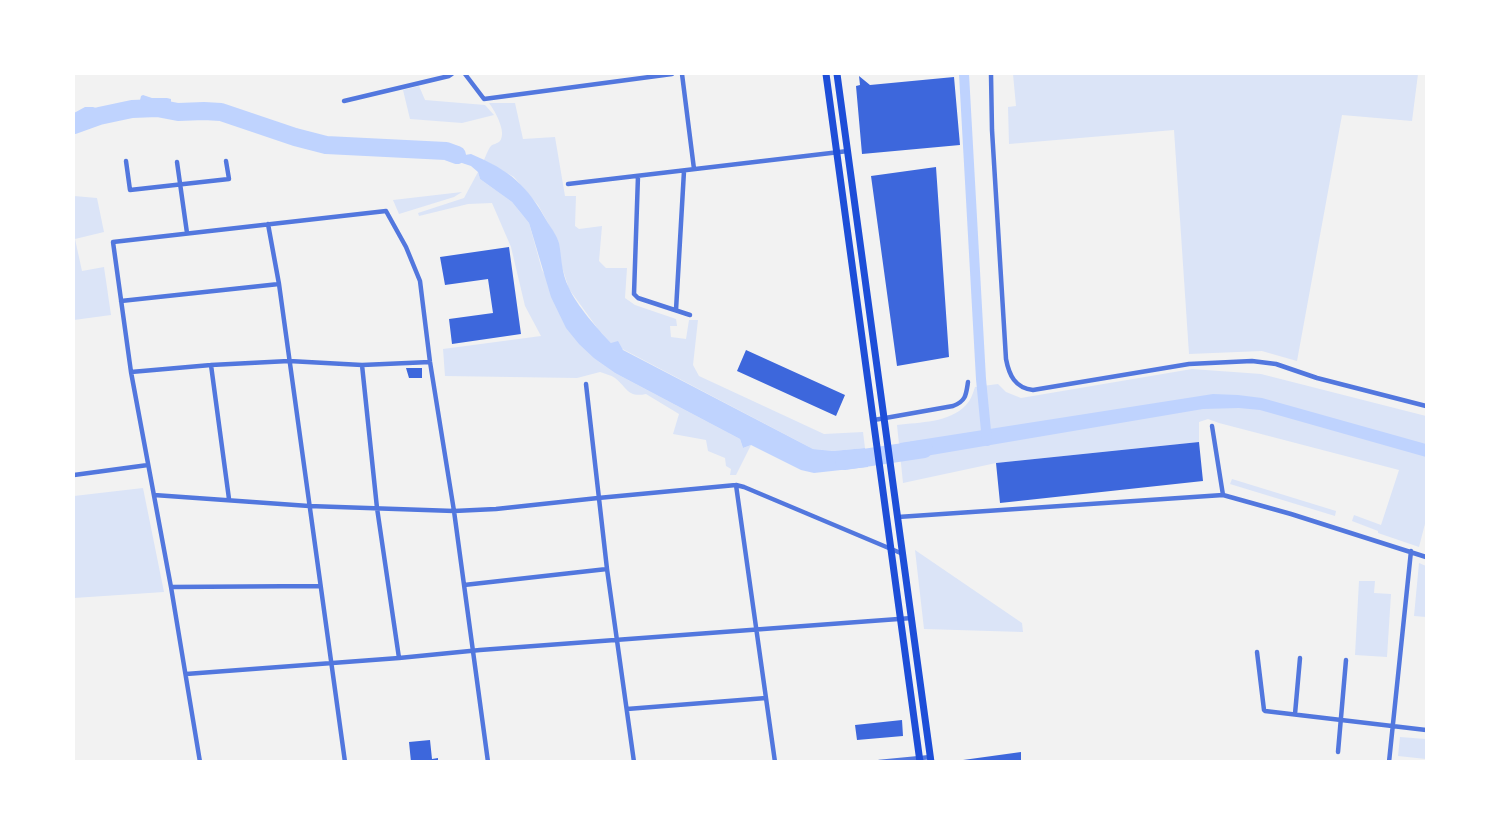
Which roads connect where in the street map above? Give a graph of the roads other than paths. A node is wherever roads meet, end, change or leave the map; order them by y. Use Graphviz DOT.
graph roads {
  1 [pos="452,74"];
  2 [pos="465,74"];
  3 [pos="672,74"];
  4 [pos="682,74"];
  5 [pos="826,74"];
  6 [pos="837,74"];
  7 [pos="991,74"];
  8 [pos="344,101"];
  9 [pos="848,151"];
  10 [pos="837,152"];
  11 [pos="126,161"];
  12 [pos="226,161"];
  13 [pos="177,162"];
  14 [pos="694,169"];
  15 [pos="684,171"];
  16 [pos="638,176"];
  17 [pos="180,184"];
  18 [pos="568,184"];
  19 [pos="268,224"];
  20 [pos="187,232"];
  21 [pos="279,284"];
  22 [pos="121,301"];
  23 [pos="676,310"];
  24 [pos="690,315"];
  25 [pos="289,361"];
  26 [pos="430,362"];
  27 [pos="211,365"];
  28 [pos="362,365"];
  29 [pos="131,372"];
  30 [pos="968,382"];
  31 [pos="585,384"];
  32 [pos="1426,406"];
  33 [pos="884,418"];
  34 [pos="874,420"];
  35 [pos="1212,426"];
  36 [pos="148,465"];
  37 [pos="74,475"];
  38 [pos="736,485"];
  39 [pos="154,495"];
  40 [pos="1223,495"];
  41 [pos="598,498"];
  42 [pos="229,499"];
  43 [pos="309,506"];
  44 [pos="377,508"];
  45 [pos="454,511"];
  46 [pos="898,517"];
  47 [pos="891,548"];
  48 [pos="1411,551"];
  49 [pos="903,554"];
  50 [pos="1426,557"];
  51 [pos="607,569"];
  52 [pos="464,585"];
  53 [pos="320,586"];
  54 [pos="171,587"];
  55 [pos="912,618"];
  56 [pos="901,619"];
  57 [pos="757,630"];
  58 [pos="617,641"];
  59 [pos="473,651"];
  60 [pos="1257,652"];
  61 [pos="399,658"];
  62 [pos="1299,658"];
  63 [pos="1346,660"];
  64 [pos="331,663"];
  65 [pos="186,674"];
  66 [pos="766,698"];
  67 [pos="627,709"];
  68 [pos="1295,714"];
  69 [pos="1341,719"];
  70 [pos="1392,726"];
  71 [pos="1426,730"];
  72 [pos="1338,752"];
  73 [pos="931,759"];
  74 [pos="920,760"];
  75 [pos="200,762"];
  76 [pos="345,762"];
  77 [pos="488,762"];
  78 [pos="634,762"];
  79 [pos="776,762"];
  80 [pos="879,762"];
  81 [pos="1389,762"];
  1 -- 8 [label="street"];
  2 -- 3 [label="street"];
  4 -- 14 [label="street"];
  5 -- 10 [label="main road"];
  6 -- 9 [label="main road"];
  7 -- 32 [label="street"];
  9 -- 10 [label="street"];
  9 -- 33 [label="main road"];
  10 -- 14 [label="street"];
  10 -- 34 [label="main road"];
  11 -- 17 [label="street"];
  12 -- 17 [label="street"];
  13 -- 17 [label="street"];
  14 -- 15 [label="street"];
  15 -- 16 [label="street"];
  15 -- 23 [label="street"];
  16 -- 18 [label="street"];
  16 -- 23 [label="street"];
  17 -- 20 [label="street"];
  19 -- 20 [label="street"];
  19 -- 21 [label="street"];
  19 -- 26 [label="street"];
  20 -- 22 [label="street"];
  21 -- 22 [label="street"];
  21 -- 25 [label="street"];
  22 -- 29 [label="street"];
  23 -- 24 [label="street"];
  25 -- 27 [label="street"];
  25 -- 28 [label="street"];
  25 -- 43 [label="street"];
  26 -- 28 [label="street"];
  26 -- 45 [label="street"];
  27 -- 29 [label="street"];
  27 -- 42 [label="street"];
  28 -- 44 [label="street"];
  29 -- 36 [label="street"];
  30 -- 33 [label="street"];
  31 -- 41 [label="street"];
  33 -- 34 [label="street"];
  33 -- 46 [label="main road"];
  34 -- 47 [label="main road"];
  35 -- 40 [label="street"];
  36 -- 37 [label="street"];
  36 -- 39 [label="street"];
  38 -- 41 [label="street"];
  38 -- 47 [label="street"];
  38 -- 57 [label="street"];
  39 -- 42 [label="street"];
  39 -- 54 [label="street"];
  40 -- 46 [label="street"];
  40 -- 48 [label="street"];
  41 -- 45 [label="street"];
  41 -- 51 [label="street"];
  42 -- 43 [label="street"];
  43 -- 44 [label="street"];
  43 -- 53 [label="street"];
  44 -- 45 [label="street"];
  44 -- 61 [label="street"];
  45 -- 52 [label="street"];
  46 -- 49 [label="main road"];
  47 -- 49 [label="street"];
  47 -- 56 [label="main road"];
  48 -- 50 [label="street"];
  48 -- 70 [label="street"];
  49 -- 55 [label="main road"];
  51 -- 52 [label="street"];
  51 -- 58 [label="street"];
  52 -- 59 [label="street"];
  53 -- 54 [label="street"];
  53 -- 64 [label="street"];
  54 -- 65 [label="street"];
  55 -- 56 [label="street"];
  55 -- 73 [label="main road"];
  56 -- 57 [label="street"];
  56 -- 74 [label="main road"];
  57 -- 58 [label="street"];
  57 -- 66 [label="street"];
  58 -- 59 [label="street"];
  58 -- 67 [label="street"];
  59 -- 61 [label="street"];
  59 -- 77 [label="street"];
  60 -- 68 [label="street"];
  61 -- 64 [label="street"];
  62 -- 68 [label="street"];
  63 -- 69 [label="street"];
  64 -- 65 [label="street"];
  64 -- 76 [label="street"];
  65 -- 75 [label="street"];
  66 -- 67 [label="street"];
  66 -- 79 [label="street"];
  67 -- 78 [label="street"];
  68 -- 69 [label="street"];
  69 -- 70 [label="street"];
  69 -- 72 [label="street"];
  70 -- 71 [label="street"];
  70 -- 81 [label="street"];
  73 -- 74 [label="street"];
  74 -- 80 [label="street"];
}
